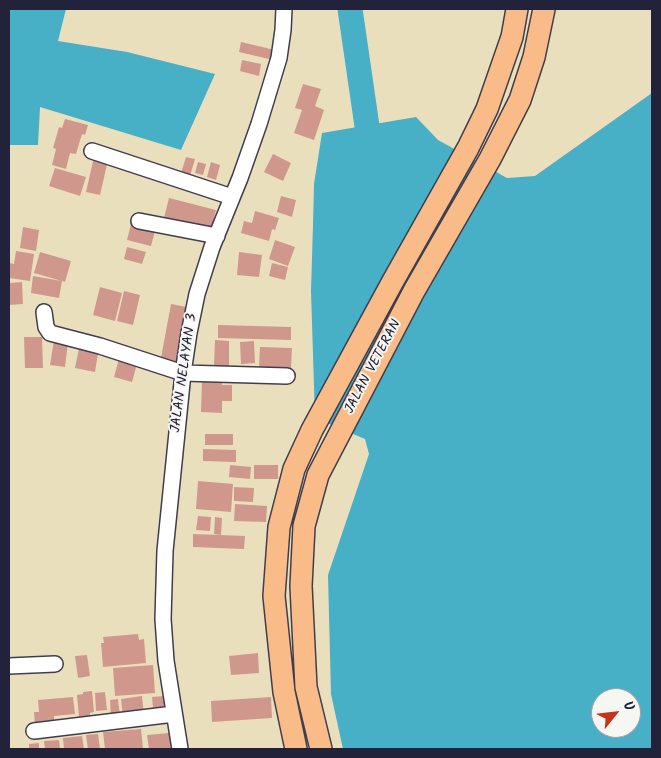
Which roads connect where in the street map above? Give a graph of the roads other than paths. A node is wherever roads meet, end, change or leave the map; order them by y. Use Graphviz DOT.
graph roads {
  1 [pos="284,9"];
  2 [pos="517,9"];
  3 [pos="544,9"];
  4 [pos="92,151"];
  5 [pos="232,197"];
  6 [pos="139,221"];
  7 [pos="217,236"];
  8 [pos="44,312"];
  9 [pos="183,373"];
  10 [pos="287,376"];
  11 [pos="55,664"];
  12 [pos="9,666"];
  13 [pos="174,714"];
  14 [pos="34,731"];
  15 [pos="180,749"];
  16 [pos="296,749"];
  17 [pos="321,749"];
  1 -- 5 [label="street, JALAN NELAYAN 3"];
  2 -- 16 [label="highway, JALAN VETERAN"];
  3 -- 17 [label="highway, JALAN VETERAN"];
  4 -- 5 [label="street"];
  5 -- 7 [label="street, JALAN NELAYAN 3"];
  6 -- 7 [label="street"];
  7 -- 9 [label="street, JALAN NELAYAN 3"];
  8 -- 9 [label="street"];
  9 -- 10 [label="street"];
  9 -- 13 [label="street, JALAN NELAYAN 3"];
  11 -- 12 [label="street"];
  13 -- 14 [label="street"];
  13 -- 15 [label="street, JALAN NELAYAN 3"];
}
